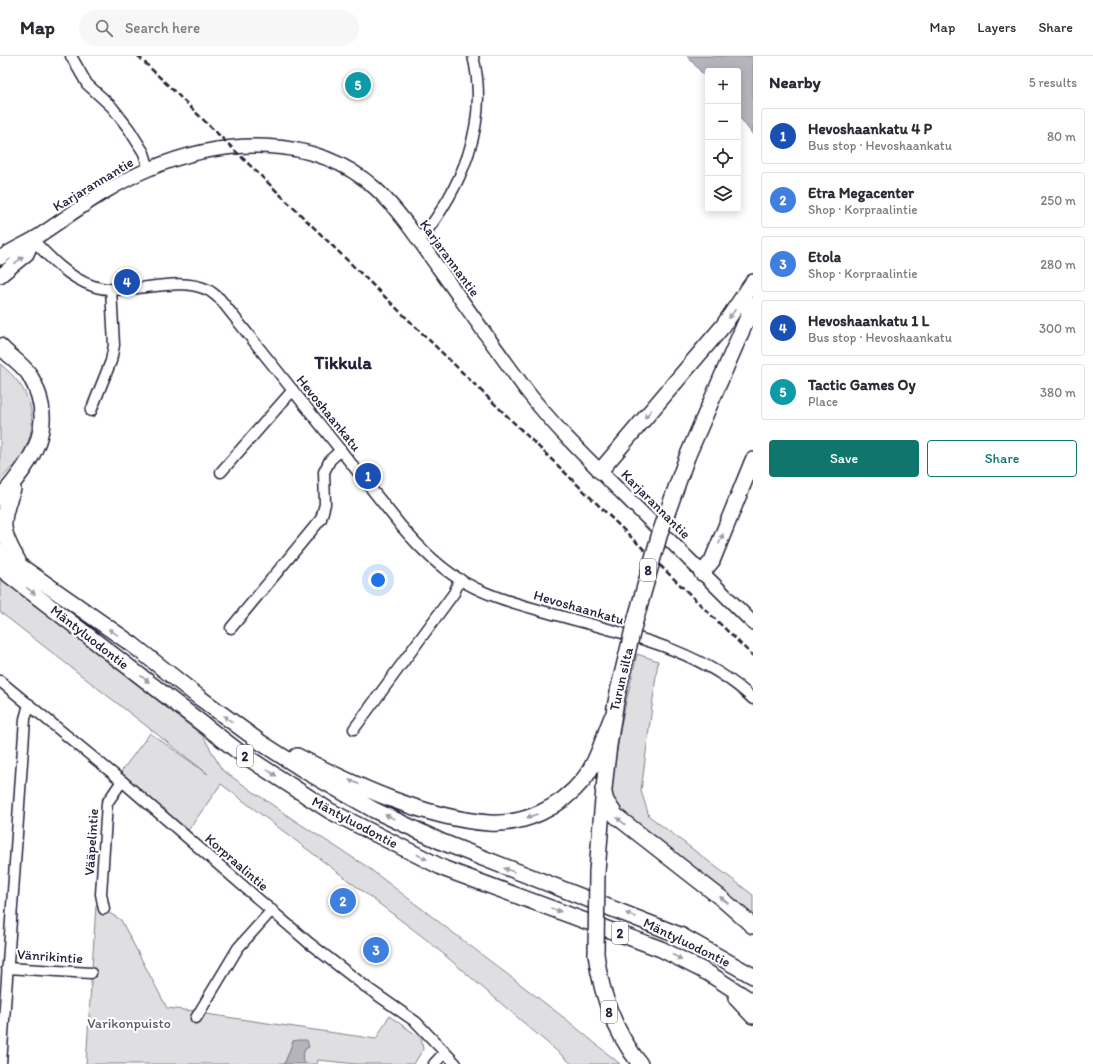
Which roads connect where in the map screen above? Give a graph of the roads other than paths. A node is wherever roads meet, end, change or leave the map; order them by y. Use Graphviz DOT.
graph roads {
  1 [pos="71,56"];
  2 [pos="473,56"];
  3 [pos="149,169"];
  4 [pos="33,240"];
  5 [pos="419,240"];
  6 [pos="0,258"];
  7 [pos="0,276"];
  8 [pos="753,282"];
  9 [pos="112,289"];
  10 [pos="752,312"];
  11 [pos="2,349"];
  12 [pos="293,390"];
  13 [pos="91,411"];
  14 [pos="340,450"];
  15 [pos="753,460"];
  16 [pos="600,471"];
  17 [pos="222,472"];
  18 [pos="17,479"];
  19 [pos="0,498"];
  20 [pos="0,552"];
  21 [pos="22,567"];
  22 [pos="0,568"];
  23 [pos="702,573"];
  24 [pos="460,579"];
  25 [pos="753,623"];
  26 [pos="231,628"];
  27 [pos="0,681"];
  28 [pos="753,699"];
  29 [pos="29,704"];
  30 [pos="612,717"];
  31 [pos="354,729"];
  32 [pos="260,742"];
  33 [pos="122,781"];
  34 [pos="604,789"];
  35 [pos="104,909"];
  36 [pos="272,910"];
  37 [pos="753,926"];
  38 [pos="4,973"];
  39 [pos="91,973"];
  40 [pos="753,976"];
  41 [pos="717,978"];
  42 [pos="753,1002"];
  43 [pos="753,1016"];
  44 [pos="196,1018"];
  45 [pos="445,1052"];
  46 [pos="1,1064"];
  47 [pos="434,1064"];
  48 [pos="456,1064"];
  49 [pos="640,1064"];
  1 -- 3 [label="street"];
  2 -- 5 [label="street"];
  3 -- 4 [label="main road, Karjarannantie"];
  3 -- 5 [label="main road, Karjarannantie"];
  4 -- 6 [label="main road, Karjarannantie"];
  7 -- 4 [label="main road, Karjarannantie, one-way"];
  4 -- 9 [label="street, Hevoshaankatu"];
  5 -- 16 [label="main road, Karjarannantie"];
  8 -- 16 [label="highway, one-way"];
  9 -- 12 [label="street, Hevoshaankatu"];
  9 -- 13 [label="street"];
  10 -- 30 [label="highway, Turun silta / 8, bridge"];
  11 -- 18 [label="highway"];
  12 -- 14 [label="street, Hevoshaankatu"];
  12 -- 17 [label="street"];
  14 -- 24 [label="street, Hevoshaankatu"];
  14 -- 26 [label="street"];
  23 -- 15 [label="highway, one-way"];
  16 -- 23 [label="main road, Karjarannantie"];
  18 -- 19 [label="highway"];
  18 -- 21 [label="highway"];
  20 -- 21 [label="highway, Mäntyluodontie / 2"];
  32 -- 21 [label="highway, Mäntyluodontie / 2, one-way"];
  22 -- 41 [label="highway, Mäntyluodontie / 2, one-way"];
  23 -- 25 [label="main road, Karjarannantie"];
  24 -- 28 [label="street, Hevoshaankatu"];
  24 -- 31 [label="street"];
  27 -- 29 [label="street, Korpraalintie"];
  29 -- 33 [label="street, Korpraalintie"];
  29 -- 38 [label="street"];
  30 -- 32 [label="highway, one-way"];
  30 -- 34 [label="highway, Turun silta / 8"];
  40 -- 32 [label="highway, Mäntyluodontie / 2, one-way"];
  33 -- 35 [label="street, Vääpelintie"];
  33 -- 36 [label="street, Korpraalintie"];
  37 -- 34 [label="highway, 8, one-way"];
  34 -- 49 [label="highway, Turun silta / 8, bridge"];
  36 -- 44 [label="street"];
  36 -- 45 [label="street, Korpraalintie"];
  38 -- 39 [label="street, Vänrikintie"];
  38 -- 46 [label="street"];
  41 -- 42 [label="highway, Mäntyluodontie / 2"];
  41 -- 43 [label="highway"];
  45 -- 47 [label="street"];
  45 -- 48 [label="street, Korpraalintie"];
}
